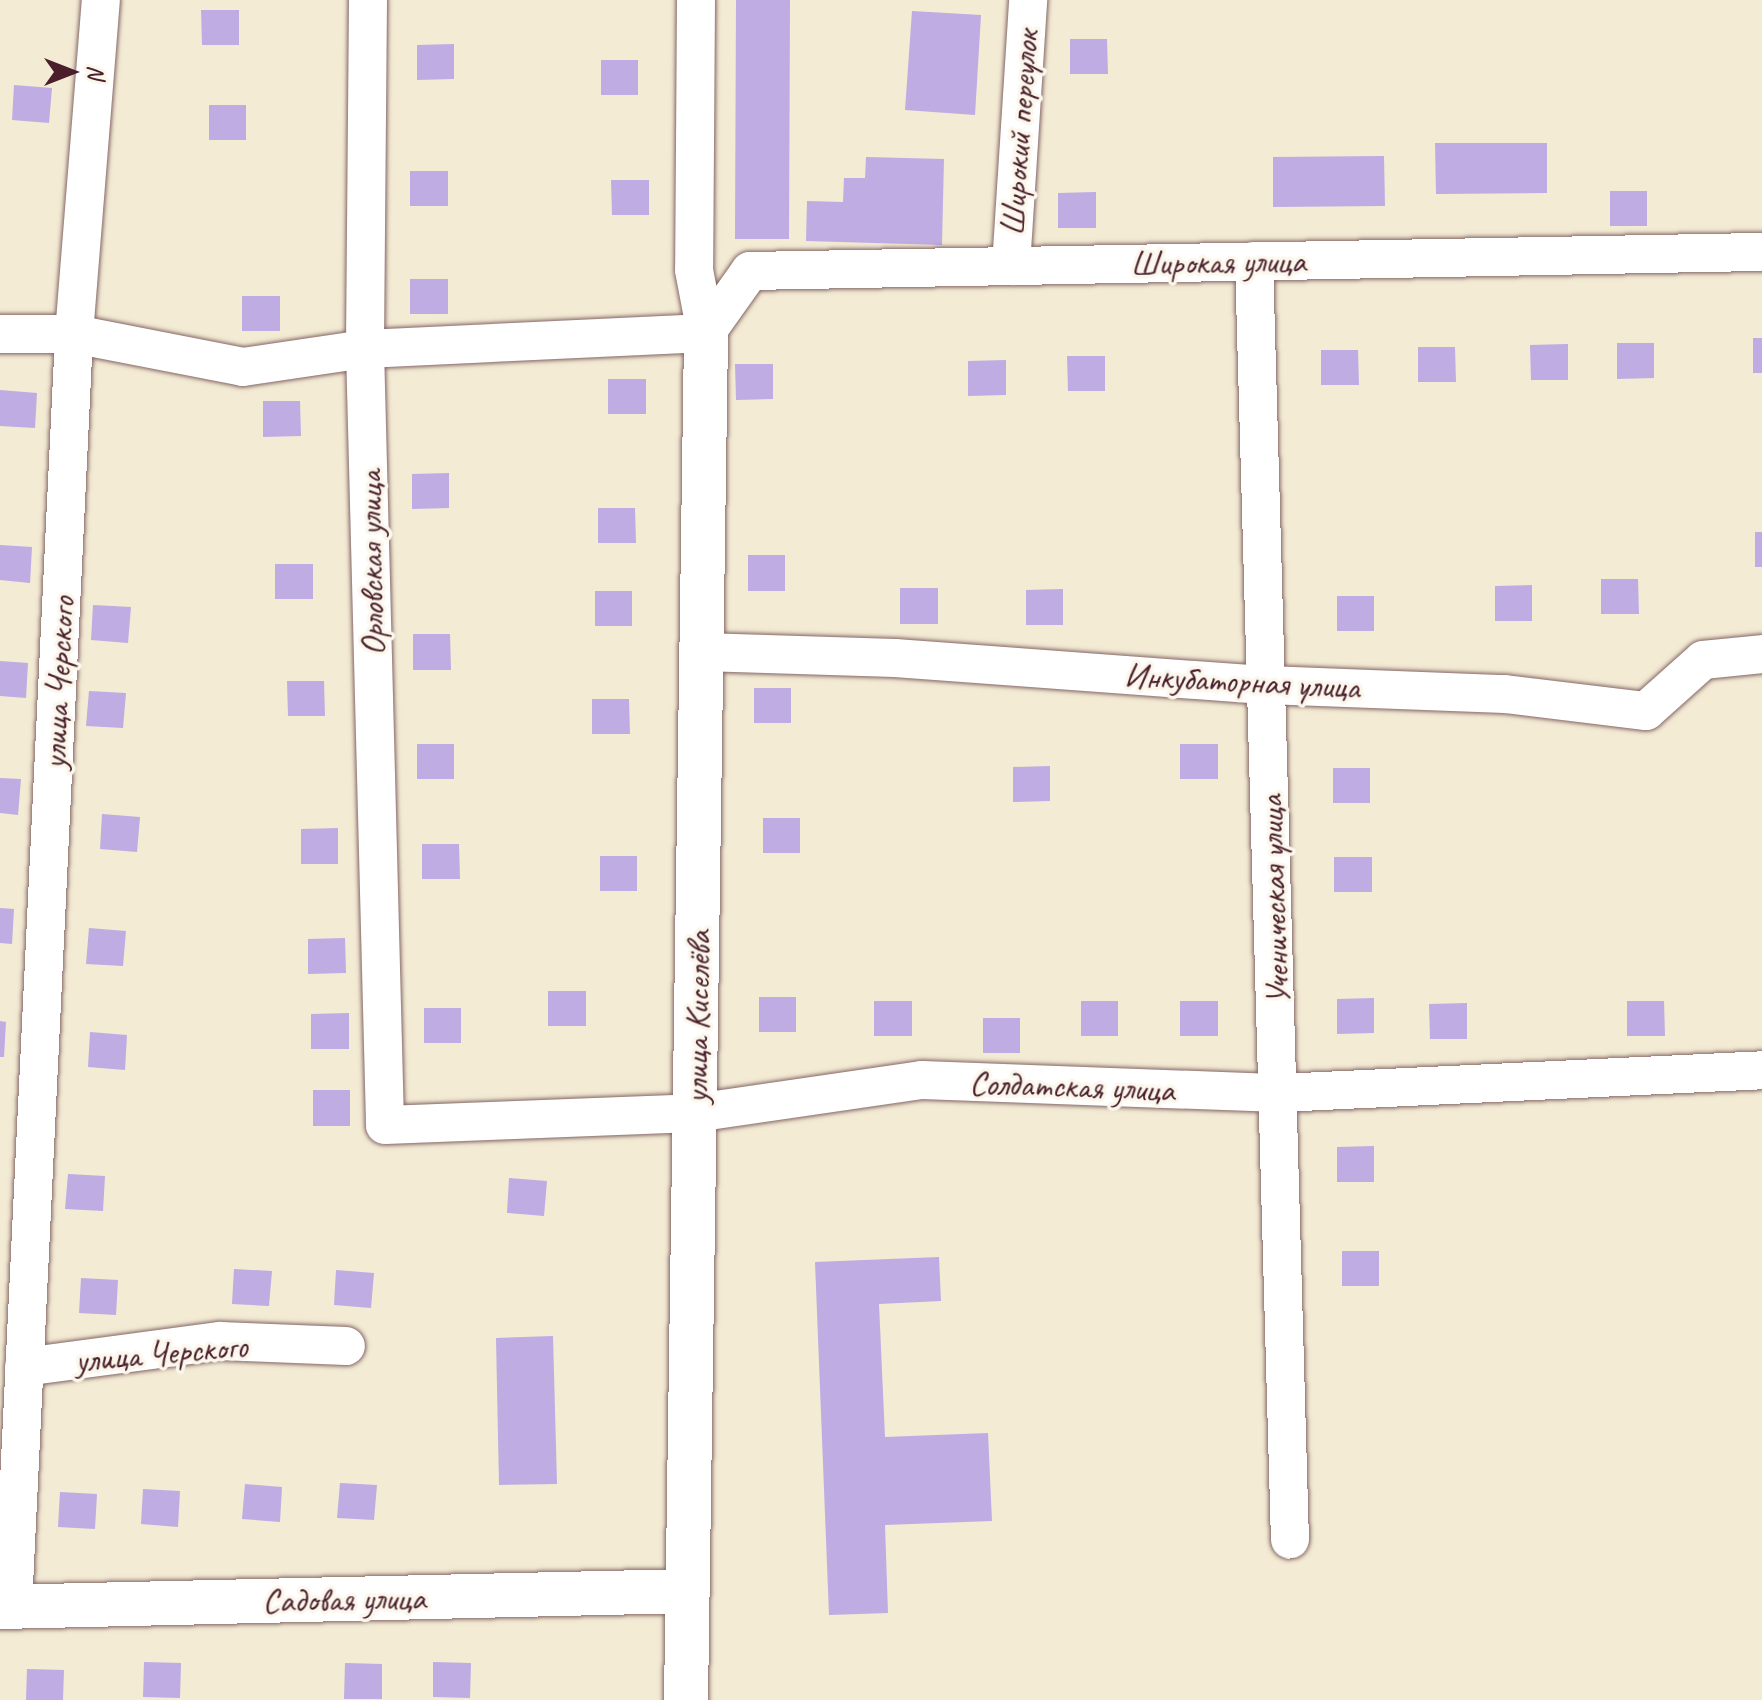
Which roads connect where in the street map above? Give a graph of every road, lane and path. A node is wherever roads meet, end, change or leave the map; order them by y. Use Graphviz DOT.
graph roads {
  1 [pos="101,0"];
  2 [pos="368,0"];
  3 [pos="696,0"];
  4 [pos="1028,0"];
  5 [pos="1762,252"];
  6 [pos="1254,261"];
  7 [pos="1011,266"];
  8 [pos="706,333"];
  9 [pos="0,334"];
  10 [pos="74,334"];
  11 [pos="365,349"];
  12 [pos="702,652"];
  13 [pos="1762,654"];
  14 [pos="1267,685"];
  15 [pos="1762,1070"];
  16 [pos="1280,1093"];
  17 [pos="695,1113"];
  18 [pos="385,1125"];
  19 [pos="346,1346"];
  20 [pos="24,1367"];
  21 [pos="1290,1539"];
  22 [pos="688,1591"];
  23 [pos="6,1606"];
  24 [pos="686,1700"];
  1 -- 10 [label="street, улица Черского"];
  2 -- 11 [label="street, Орловская улица"];
  3 -- 8 [label="street"];
  4 -- 7 [label="street, Широкий переулок"];
  5 -- 6 [label="street, Широкая улица"];
  6 -- 7 [label="street, Широкая улица"];
  6 -- 14 [label="street, Ученическая улица"];
  7 -- 8 [label="street, Широкая улица"];
  8 -- 11 [label="street"];
  8 -- 12 [label="street, улица Киселёва"];
  9 -- 10 [label="street"];
  10 -- 11 [label="street"];
  10 -- 20 [label="street, улица Черского"];
  11 -- 18 [label="street, Орловская улица"];
  12 -- 14 [label="street, Инкубаторная улица"];
  12 -- 17 [label="street, улица Киселёва"];
  13 -- 14 [label="street, Инкубаторная улица"];
  14 -- 16 [label="street, Ученическая улица"];
  15 -- 16 [label="street, Солдатская улица"];
  16 -- 17 [label="street, Солдатская улица"];
  16 -- 21 [label="street, Ученическая улица"];
  17 -- 18 [label="street, Солдатская улица"];
  17 -- 22 [label="street, улица Киселёва"];
  19 -- 20 [label="street, улица Черского"];
  20 -- 23 [label="street, улица Черского"];
  22 -- 23 [label="street, Садовая улица"];
  22 -- 24 [label="street, улица Киселёва"];
}
